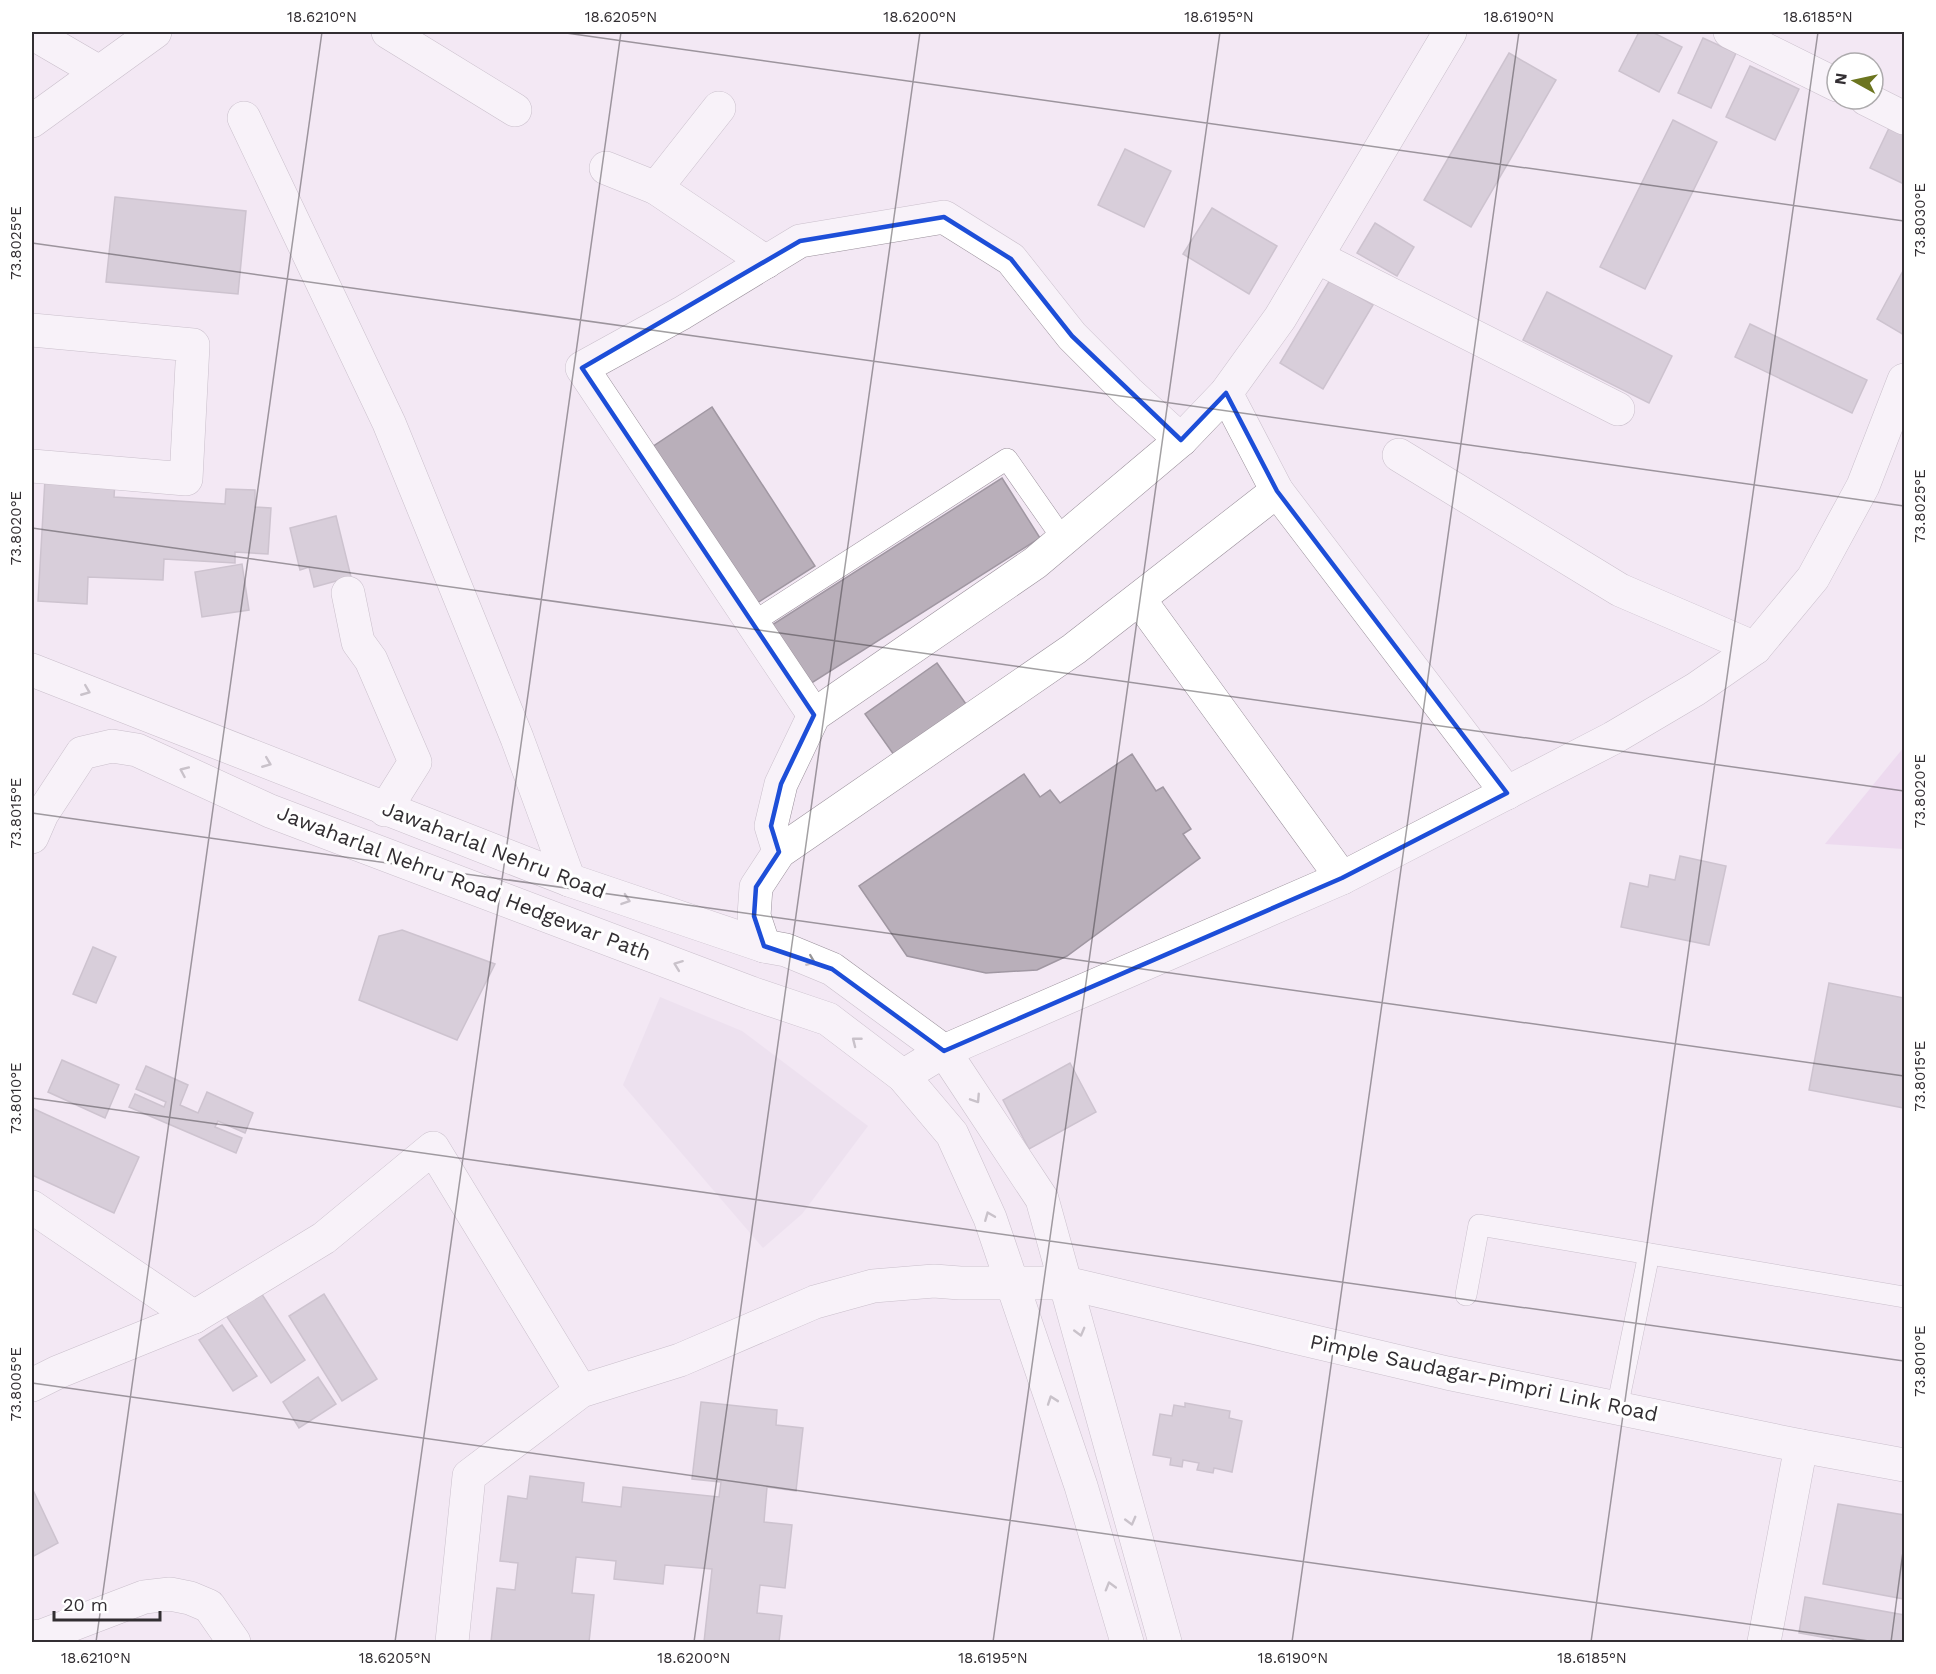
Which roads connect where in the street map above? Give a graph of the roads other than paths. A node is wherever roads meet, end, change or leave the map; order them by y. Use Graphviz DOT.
graph roads {
  1 [pos="155,32"];
  2 [pos="388,32"];
  3 [pos="1450,32"];
  4 [pos="1730,32"];
  5 [pos="32,33"];
  6 [pos="99,72"];
  7 [pos="1825,79"];
  8 [pos="719,108"];
  9 [pos="1885,108"];
  10 [pos="514,110"];
  11 [pos="244,118"];
  12 [pos="1905,118"];
  13 [pos="32,121"];
  14 [pos="606,168"];
  15 [pos="656,188"];
  16 [pos="1317,257"];
  17 [pos="766,262"];
  18 [pos="32,330"];
  19 [pos="1905,380"];
  20 [pos="1226,393"];
  21 [pos="1618,409"];
  22 [pos="1181,440"];
  23 [pos="1399,455"];
  24 [pos="32,466"];
  25 [pos="1277,491"];
  26 [pos="1063,539"];
  27 [pos="348,593"];
  28 [pos="1139,599"];
  29 [pos="752,623"];
  30 [pos="1755,648"];
  31 [pos="32,670"];
  32 [pos="814,715"];
  33 [pos="1508,793"];
  34 [pos="385,810"];
  35 [pos="37,826"];
  36 [pos="779,852"];
  37 [pos="1342,878"];
  38 [pos="569,880"];
  39 [pos="764,946"];
  40 [pos="944,1051"];
  41 [pos="903,1076"];
  42 [pos="32,1207"];
  43 [pos="1649,1254"];
  44 [pos="1012,1283"];
  45 [pos="1066,1283"];
  46 [pos="1466,1295"];
  47 [pos="1905,1297"];
  48 [pos="194,1317"];
  49 [pos="32,1386"];
  50 [pos="581,1391"];
  51 [pos="1617,1408"];
  52 [pos="1801,1446"];
  53 [pos="1905,1465"];
  54 [pos="32,1637"];
  55 [pos="234,1642"];
  56 [pos="452,1642"];
  57 [pos="1126,1642"];
  58 [pos="1165,1642"];
  59 [pos="1764,1642"];
  1 -- 6 [label="street"];
  2 -- 10 [label="street"];
  3 -- 16 [label="street"];
  4 -- 7 [label="street"];
  5 -- 6 [label="street"];
  6 -- 13 [label="street"];
  8 -- 15 [label="street"];
  9 -- 12 [label="street"];
  11 -- 38 [label="street"];
  14 -- 15 [label="street"];
  15 -- 17 [label="street"];
  16 -- 20 [label="street"];
  16 -- 21 [label="street"];
  17 -- 22 [label="street"];
  17 -- 29 [label="street"];
  18 -- 24 [label="street"];
  19 -- 30 [label="street"];
  20 -- 22 [label="street"];
  20 -- 25 [label="street"];
  22 -- 26 [label="street"];
  23 -- 30 [label="street"];
  25 -- 28 [label="street"];
  25 -- 33 [label="street"];
  26 -- 29 [label="lane"];
  26 -- 32 [label="street"];
  27 -- 34 [label="street"];
  28 -- 36 [label="street"];
  28 -- 37 [label="street"];
  29 -- 32 [label="street"];
  30 -- 33 [label="street"];
  31 -- 34 [label="street, Jawaharlal Nehru Road, one-way"];
  32 -- 36 [label="street"];
  33 -- 37 [label="street"];
  34 -- 38 [label="street, Jawaharlal Nehru Road"];
  41 -- 35 [label="street, Jawaharlal Nehru Road Hedgewar Path, one-way"];
  36 -- 39 [label="street"];
  37 -- 40 [label="street"];
  38 -- 39 [label="street, Jawaharlal Nehru Road, one-way"];
  39 -- 40 [label="street, Jawaharlal Nehru Road, one-way"];
  40 -- 41 [label="street"];
  40 -- 45 [label="street, one-way"];
  44 -- 41 [label="street, Jawaharlal Nehru Road Hedgewar Path, one-way"];
  42 -- 48 [label="street"];
  43 -- 46 [label="lane"];
  43 -- 47 [label="lane"];
  43 -- 51 [label="lane"];
  44 -- 45 [label="street, Pimple Saudagar-Pimpri Link Road"];
  44 -- 50 [label="street, Pimple Saudagar-Pimpri Link Road"];
  57 -- 44 [label="street, Jawaharlal Nehru Road Hedgewar Path, one-way"];
  45 -- 51 [label="street, Pimple Saudagar-Pimpri Link Road"];
  45 -- 58 [label="street, one-way"];
  48 -- 49 [label="street"];
  48 -- 50 [label="street"];
  50 -- 56 [label="street, Pimple Saudagar-Pimpri Link Road"];
  51 -- 52 [label="street, Pimple Saudagar-Pimpri Link Road"];
  52 -- 53 [label="street, Pimple Saudagar-Pimpri Link Road"];
  52 -- 59 [label="street"];
  54 -- 55 [label="street"];
}
